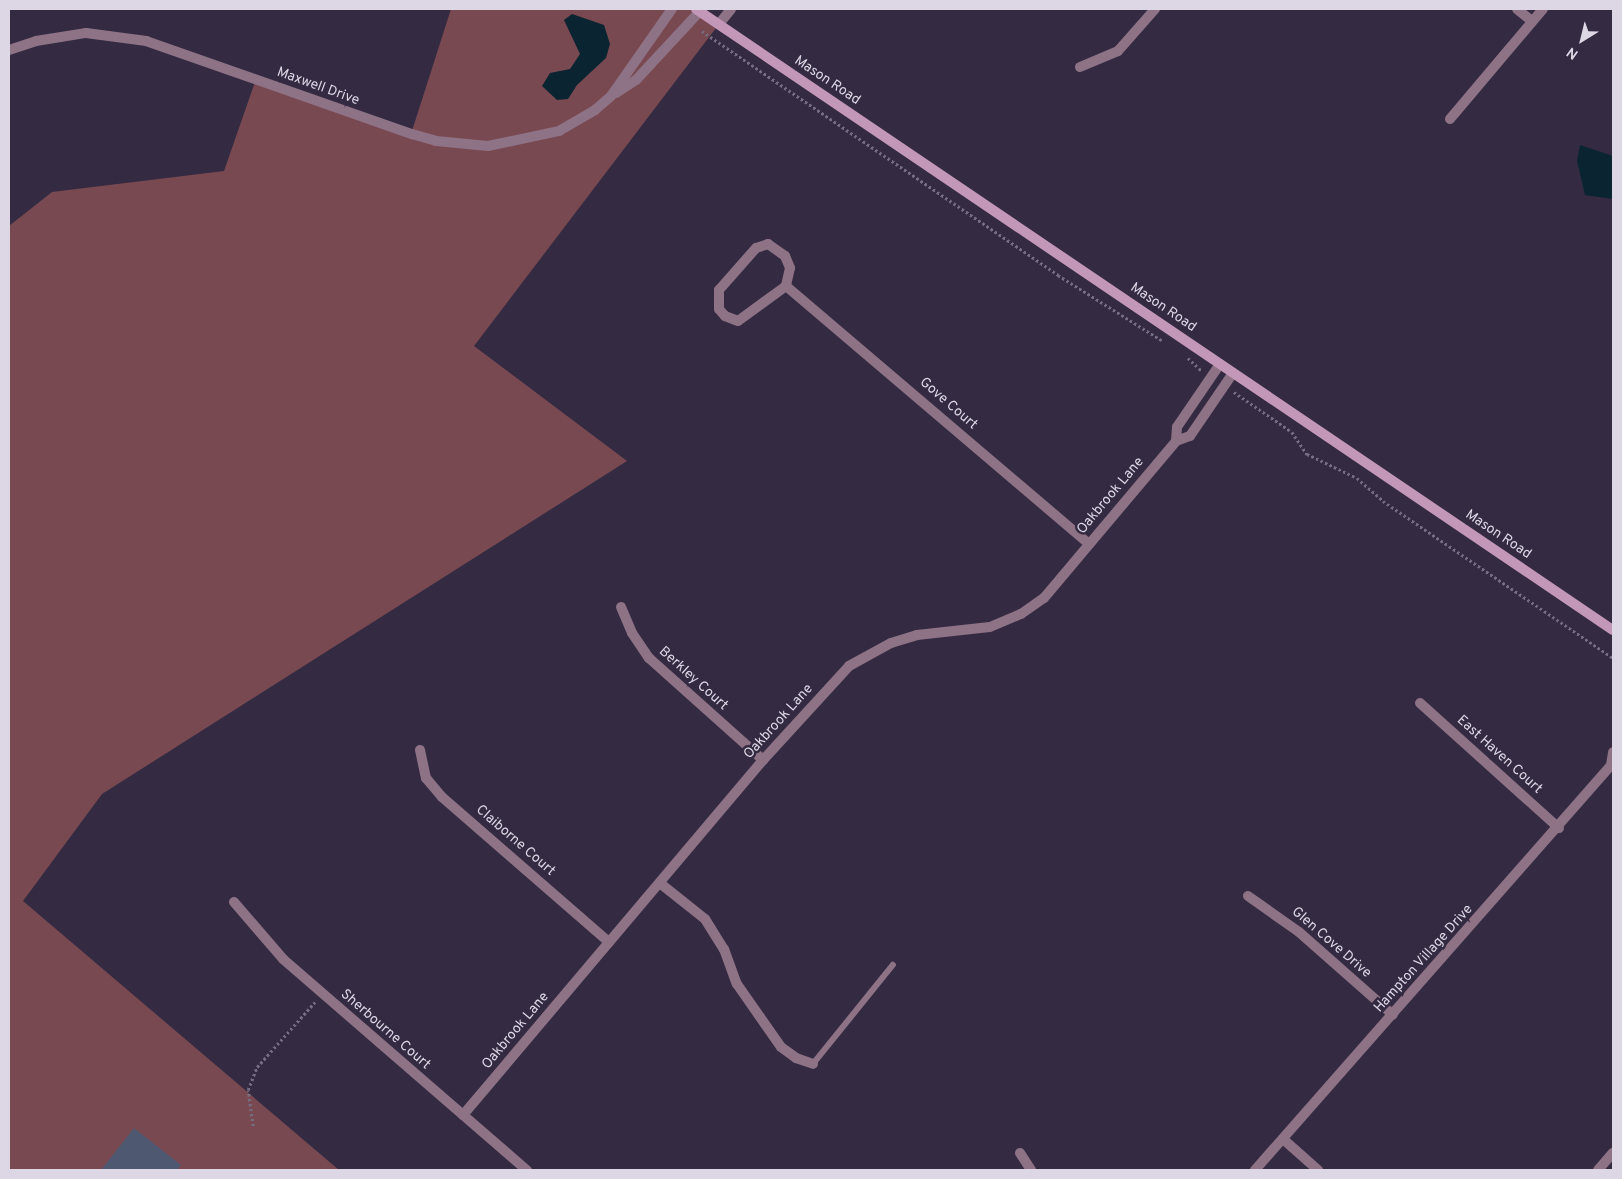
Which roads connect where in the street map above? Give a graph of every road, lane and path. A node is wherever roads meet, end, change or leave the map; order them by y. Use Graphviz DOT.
graph roads {
  1 [pos="672,9"];
  2 [pos="731,9"];
  3 [pos="1155,9"];
  4 [pos="1517,9"];
  5 [pos="1543,9"];
  6 [pos="699,10"];
  7 [pos="1532,21"];
  8 [pos="719,24"];
  9 [pos="702,31"];
  10 [pos="9,50"];
  11 [pos="1080,68"];
  12 [pos="611,96"];
  13 [pos="1450,119"];
  14 [pos="786,286"];
  15 [pos="1171,346"];
  16 [pos="1186,356"];
  17 [pos="1220,364"];
  18 [pos="1204,372"];
  19 [pos="1234,373"];
  20 [pos="1234,392"];
  21 [pos="1176,441"];
  22 [pos="1090,544"];
  23 [pos="621,606"];
  24 [pos="1613,630"];
  25 [pos="1613,658"];
  26 [pos="1420,703"];
  27 [pos="420,750"];
  28 [pos="1613,752"];
  29 [pos="763,760"];
  30 [pos="1612,764"];
  31 [pos="1559,828"];
  32 [pos="661,884"];
  33 [pos="1248,896"];
  34 [pos="234,902"];
  35 [pos="609,942"];
  36 [pos="893,966"];
  37 [pos="322,993"];
  38 [pos="1393,1015"];
  39 [pos="813,1064"];
  40 [pos="463,1115"];
  41 [pos="253,1126"];
  42 [pos="1283,1139"];
  43 [pos="1020,1153"];
  44 [pos="1613,1153"];
  45 [pos="527,1170"];
  46 [pos="1031,1170"];
  47 [pos="1255,1170"];
  48 [pos="1318,1170"];
  49 [pos="1598,1170"];
  1 -- 12 [label="street, Maxwell Drive"];
  2 -- 8 [label="street"];
  3 -- 11 [label="street"];
  4 -- 7 [label="street"];
  5 -- 7 [label="street"];
  6 -- 8 [label="main road, Mason Road"];
  6 -- 12 [label="street, Maxwell Drive"];
  7 -- 13 [label="street"];
  8 -- 17 [label="main road, Mason Road"];
  9 -- 15 [label="path"];
  10 -- 12 [label="street, Maxwell Drive"];
  14 -- 14 [label="street"];
  14 -- 22 [label="street, Gove Court"];
  16 -- 18 [label="path"];
  17 -- 19 [label="main road, Mason Road"];
  17 -- 21 [label="street, Oakbrook Lane"];
  19 -- 21 [label="street, Oakbrook Lane"];
  19 -- 24 [label="main road, Mason Road"];
  20 -- 25 [label="path"];
  21 -- 22 [label="street, Oakbrook Lane"];
  22 -- 29 [label="street, Oakbrook Lane"];
  23 -- 29 [label="street, Berkley Court"];
  26 -- 31 [label="street, East Haven Court"];
  27 -- 35 [label="street, Claiborne Court"];
  28 -- 30 [label="street, Hampton Village Drive"];
  29 -- 32 [label="street, Oakbrook Lane"];
  30 -- 31 [label="street, Hampton Village Drive"];
  31 -- 38 [label="street, Hampton Village Drive"];
  32 -- 35 [label="street, Oakbrook Lane"];
  32 -- 39 [label="street"];
  33 -- 38 [label="street, Glen Cove Drive"];
  34 -- 37 [label="street, Sherbourne Court"];
  35 -- 40 [label="street, Oakbrook Lane"];
  36 -- 39 [label="lane"];
  37 -- 40 [label="street, Sherbourne Court"];
  37 -- 41 [label="path"];
  38 -- 42 [label="street, Hampton Village Drive"];
  40 -- 45 [label="street, Sherbourne Court"];
  42 -- 47 [label="street, Hampton Village Drive"];
  42 -- 48 [label="street"];
  43 -- 46 [label="street"];
  44 -- 49 [label="street"];
}
